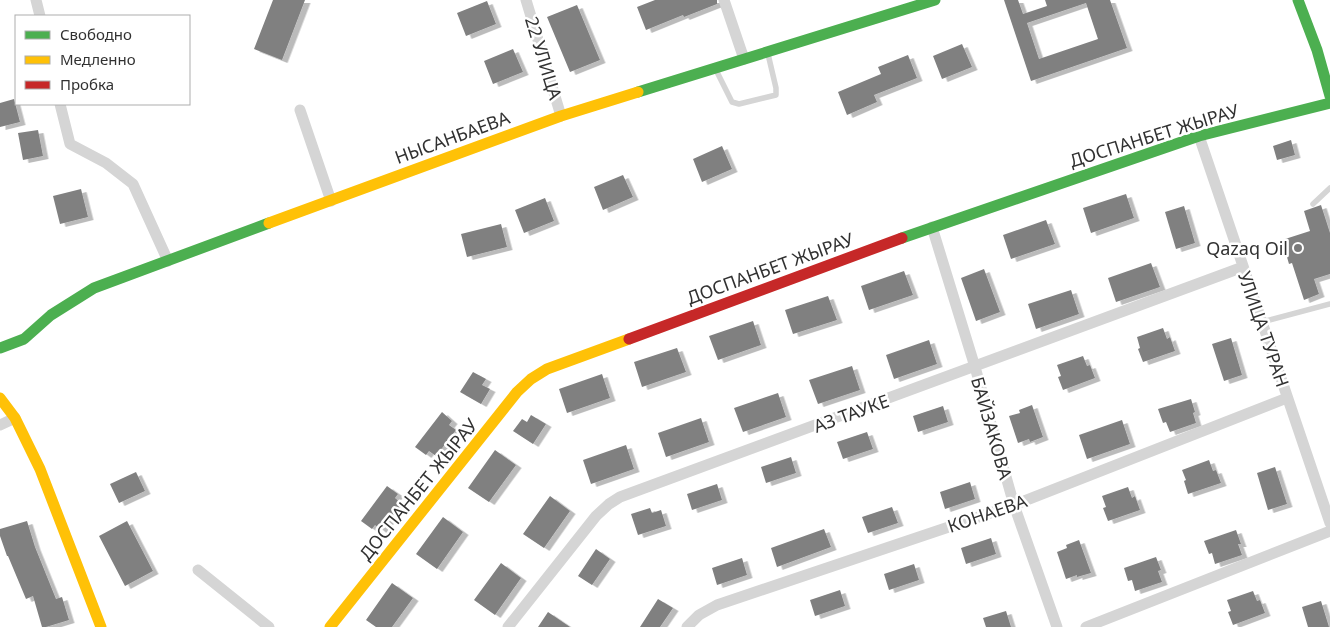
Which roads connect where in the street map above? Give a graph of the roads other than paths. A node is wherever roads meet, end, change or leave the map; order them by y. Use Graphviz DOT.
graph roads {
  1 [pos="36,0"];
  2 [pos="526,0"];
  3 [pos="724,0"];
  4 [pos="935,0"];
  5 [pos="1298,0"];
  6 [pos="908,4"];
  7 [pos="40,15"];
  8 [pos="1317,50"];
  9 [pos="1330,50"];
  10 [pos="768,52"];
  11 [pos="744,59"];
  12 [pos="715,68"];
  13 [pos="1330,96"];
  14 [pos="1330,103"];
  15 [pos="60,105"];
  16 [pos="300,110"];
  17 [pos="561,116"];
  18 [pos="1199,136"];
  19 [pos="1330,188"];
  20 [pos="330,201"];
  21 [pos="1313,204"];
  22 [pos="932,226"];
  23 [pos="168,261"];
  24 [pos="1244,267"];
  25 [pos="1330,304"];
  26 [pos="1262,322"];
  27 [pos="0,348"];
  28 [pos="975,367"];
  29 [pos="0,398"];
  30 [pos="1288,398"];
  31 [pos="14,418"];
  32 [pos="0,425"];
  33 [pos="1014,505"];
  34 [pos="1330,523"];
  35 [pos="1330,531"];
  36 [pos="198,570"];
  37 [pos="101,627"];
  38 [pos="269,627"];
  39 [pos="330,627"];
  40 [pos="508,627"];
  41 [pos="688,627"];
  42 [pos="1057,627"];
  43 [pos="1086,627"];
  1 -- 7 [label="street"];
  2 -- 17 [label="street, 22 УЛИЦА"];
  3 -- 11 [label="street"];
  4 -- 6 [label="street, НЫСАНБАЕВА"];
  5 -- 8 [label="street"];
  6 -- 10 [label="street, НЫСАНБАЕВА"];
  8 -- 9 [label="street"];
  8 -- 13 [label="street"];
  10 -- 11 [label="street, НЫСАНБАЕВА"];
  10 -- 12 [label="lane"];
  11 -- 12 [label="street, НЫСАНБАЕВА"];
  12 -- 17 [label="street, НЫСАНБАЕВА"];
  14 -- 18 [label="street, ДОСПАНБЕТ ЖЫРАУ"];
  15 -- 23 [label="street"];
  16 -- 20 [label="street"];
  17 -- 20 [label="street, НЫСАНБАЕВА"];
  18 -- 22 [label="street, ДОСПАНБЕТ ЖЫРАУ"];
  18 -- 24 [label="street, УЛИЦА ТУРАН"];
  19 -- 21 [label="lane"];
  20 -- 23 [label="street, НЫСАНБАЕВА"];
  22 -- 28 [label="street, БАЙЗАКОВА"];
  22 -- 39 [label="street, ДОСПАНБЕТ ЖЫРАУ"];
  23 -- 27 [label="street, НЫСАНБАЕВА"];
  24 -- 26 [label="street, УЛИЦА ТУРАН"];
  24 -- 28 [label="street, АЗ ТАУКЕ"];
  25 -- 26 [label="lane"];
  26 -- 30 [label="street, УЛИЦА ТУРАН"];
  28 -- 33 [label="street, БАЙЗАКОВА"];
  28 -- 40 [label="street, АЗ ТАУКЕ"];
  29 -- 31 [label="street"];
  30 -- 33 [label="street, КОНАЕВА"];
  30 -- 34 [label="street, УЛИЦА ТУРАН"];
  31 -- 32 [label="street"];
  31 -- 37 [label="street"];
  33 -- 41 [label="street, КОНАЕВА"];
  33 -- 42 [label="street, БАЙЗАКОВА"];
  35 -- 43 [label="street"];
  36 -- 38 [label="street"];
}
